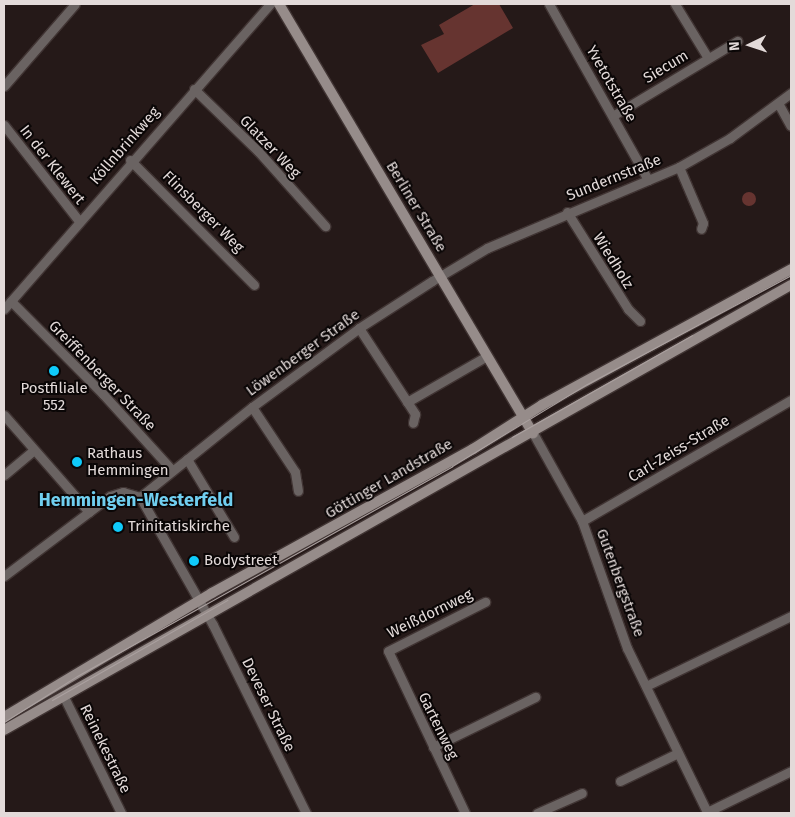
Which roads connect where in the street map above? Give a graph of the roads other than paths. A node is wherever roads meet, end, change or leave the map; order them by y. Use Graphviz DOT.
graph roads {
  1 [pos="75,4"];
  2 [pos="270,4"];
  3 [pos="279,4"];
  4 [pos="549,4"];
  5 [pos="675,4"];
  6 [pos="737,41"];
  7 [pos="708,58"];
  8 [pos="4,86"];
  9 [pos="194,89"];
  10 [pos="791,93"];
  11 [pos="778,103"];
  12 [pos="614,115"];
  13 [pos="4,125"];
  14 [pos="791,126"];
  15 [pos="130,160"];
  16 [pos="678,167"];
  17 [pos="648,180"];
  18 [pos="567,212"];
  19 [pos="79,221"];
  20 [pos="325,226"];
  21 [pos="701,230"];
  22 [pos="791,270"];
  23 [pos="440,276"];
  24 [pos="254,285"];
  25 [pos="791,285"];
  26 [pos="11,301"];
  27 [pos="4,309"];
  28 [pos="640,321"];
  29 [pos="359,328"];
  30 [pos="487,356"];
  31 [pos="791,400"];
  32 [pos="407,402"];
  33 [pos="252,407"];
  34 [pos="4,415"];
  35 [pos="413,423"];
  36 [pos="528,425"];
  37 [pos="34,450"];
  38 [pos="187,458"];
  39 [pos="172,470"];
  40 [pos="4,475"];
  41 [pos="298,491"];
  42 [pos="140,497"];
  43 [pos="89,512"];
  44 [pos="582,521"];
  45 [pos="234,537"];
  46 [pos="4,576"];
  47 [pos="485,602"];
  48 [pos="205,609"];
  49 [pos="791,616"];
  50 [pos="388,651"];
  51 [pos="646,686"];
  52 [pos="64,697"];
  53 [pos="536,697"];
  54 [pos="4,717"];
  55 [pos="4,730"];
  56 [pos="433,747"];
  57 [pos="678,753"];
  58 [pos="791,771"];
  59 [pos="620,781"];
  60 [pos="582,793"];
  61 [pos="707,812"];
  62 [pos="121,813"];
  63 [pos="306,813"];
  64 [pos="465,813"];
  65 [pos="537,813"];
  1 -- 8 [label="street"];
  2 -- 9 [label="street, Köllnbrinkweg"];
  3 -- 23 [label="street, Berliner Straße"];
  4 -- 12 [label="street, Yvetotstraße"];
  5 -- 7 [label="street, Siecum"];
  6 -- 7 [label="street, Siecum"];
  7 -- 12 [label="street, Siecum"];
  9 -- 15 [label="street, Köllnbrinkweg"];
  9 -- 20 [label="street, Glatzer Weg"];
  10 -- 11 [label="street, Sundernstraße"];
  11 -- 14 [label="street"];
  11 -- 16 [label="street, Sundernstraße"];
  12 -- 17 [label="street, Yvetotstraße"];
  13 -- 19 [label="street, In der Klewert"];
  15 -- 19 [label="street, Köllnbrinkweg"];
  15 -- 24 [label="street, Flinsberger Weg"];
  16 -- 17 [label="street, Sundernstraße"];
  16 -- 21 [label="street"];
  17 -- 18 [label="street, Sundernstraße"];
  18 -- 23 [label="street, Sundernstraße"];
  18 -- 28 [label="street, Wiedholz"];
  19 -- 26 [label="street, Köllnbrinkweg"];
  22 -- 36 [label="street, Göttinger Landstraße"];
  23 -- 29 [label="street, Löwenberger Straße"];
  23 -- 30 [label="street, Berliner Straße"];
  25 -- 36 [label="street, Göttinger Landstraße"];
  26 -- 27 [label="street, Köllnbrinkweg"];
  26 -- 39 [label="street, Greiffenberger Straße"];
  29 -- 32 [label="street"];
  29 -- 33 [label="street, Löwenberger Straße"];
  30 -- 32 [label="street"];
  30 -- 36 [label="street, Berliner Straße"];
  31 -- 44 [label="street, Carl-Zeiss-Straße"];
  32 -- 35 [label="street"];
  33 -- 38 [label="street, Löwenberger Straße"];
  33 -- 41 [label="street"];
  34 -- 37 [label="street"];
  36 -- 44 [label="street, Gutenbergstraße"];
  36 -- 48 [label="street, Göttinger Landstraße"];
  36 -- 48 [label="street, Göttinger Landstraße"];
  37 -- 40 [label="street"];
  37 -- 43 [label="street"];
  38 -- 39 [label="street, Löwenberger Straße"];
  38 -- 45 [label="street"];
  39 -- 42 [label="street, Löwenberger Straße"];
  42 -- 43 [label="street"];
  42 -- 48 [label="street, Deveser Straße"];
  43 -- 46 [label="street"];
  44 -- 51 [label="street, Gutenbergstraße"];
  47 -- 50 [label="street, Weißdornweg"];
  48 -- 52 [label="street, Göttinger Landstraße"];
  48 -- 54 [label="street, Göttinger Landstraße"];
  48 -- 63 [label="street, Deveser Straße"];
  49 -- 51 [label="street"];
  50 -- 56 [label="street, Gartenweg"];
  51 -- 57 [label="street, Gutenbergstraße"];
  52 -- 55 [label="street, Göttinger Landstraße"];
  52 -- 62 [label="street, Reinekestraße"];
  53 -- 56 [label="street"];
  56 -- 64 [label="street, Gartenweg"];
  57 -- 59 [label="street"];
  57 -- 61 [label="street, Gutenbergstraße"];
  58 -- 61 [label="street"];
  60 -- 65 [label="street"];
}
